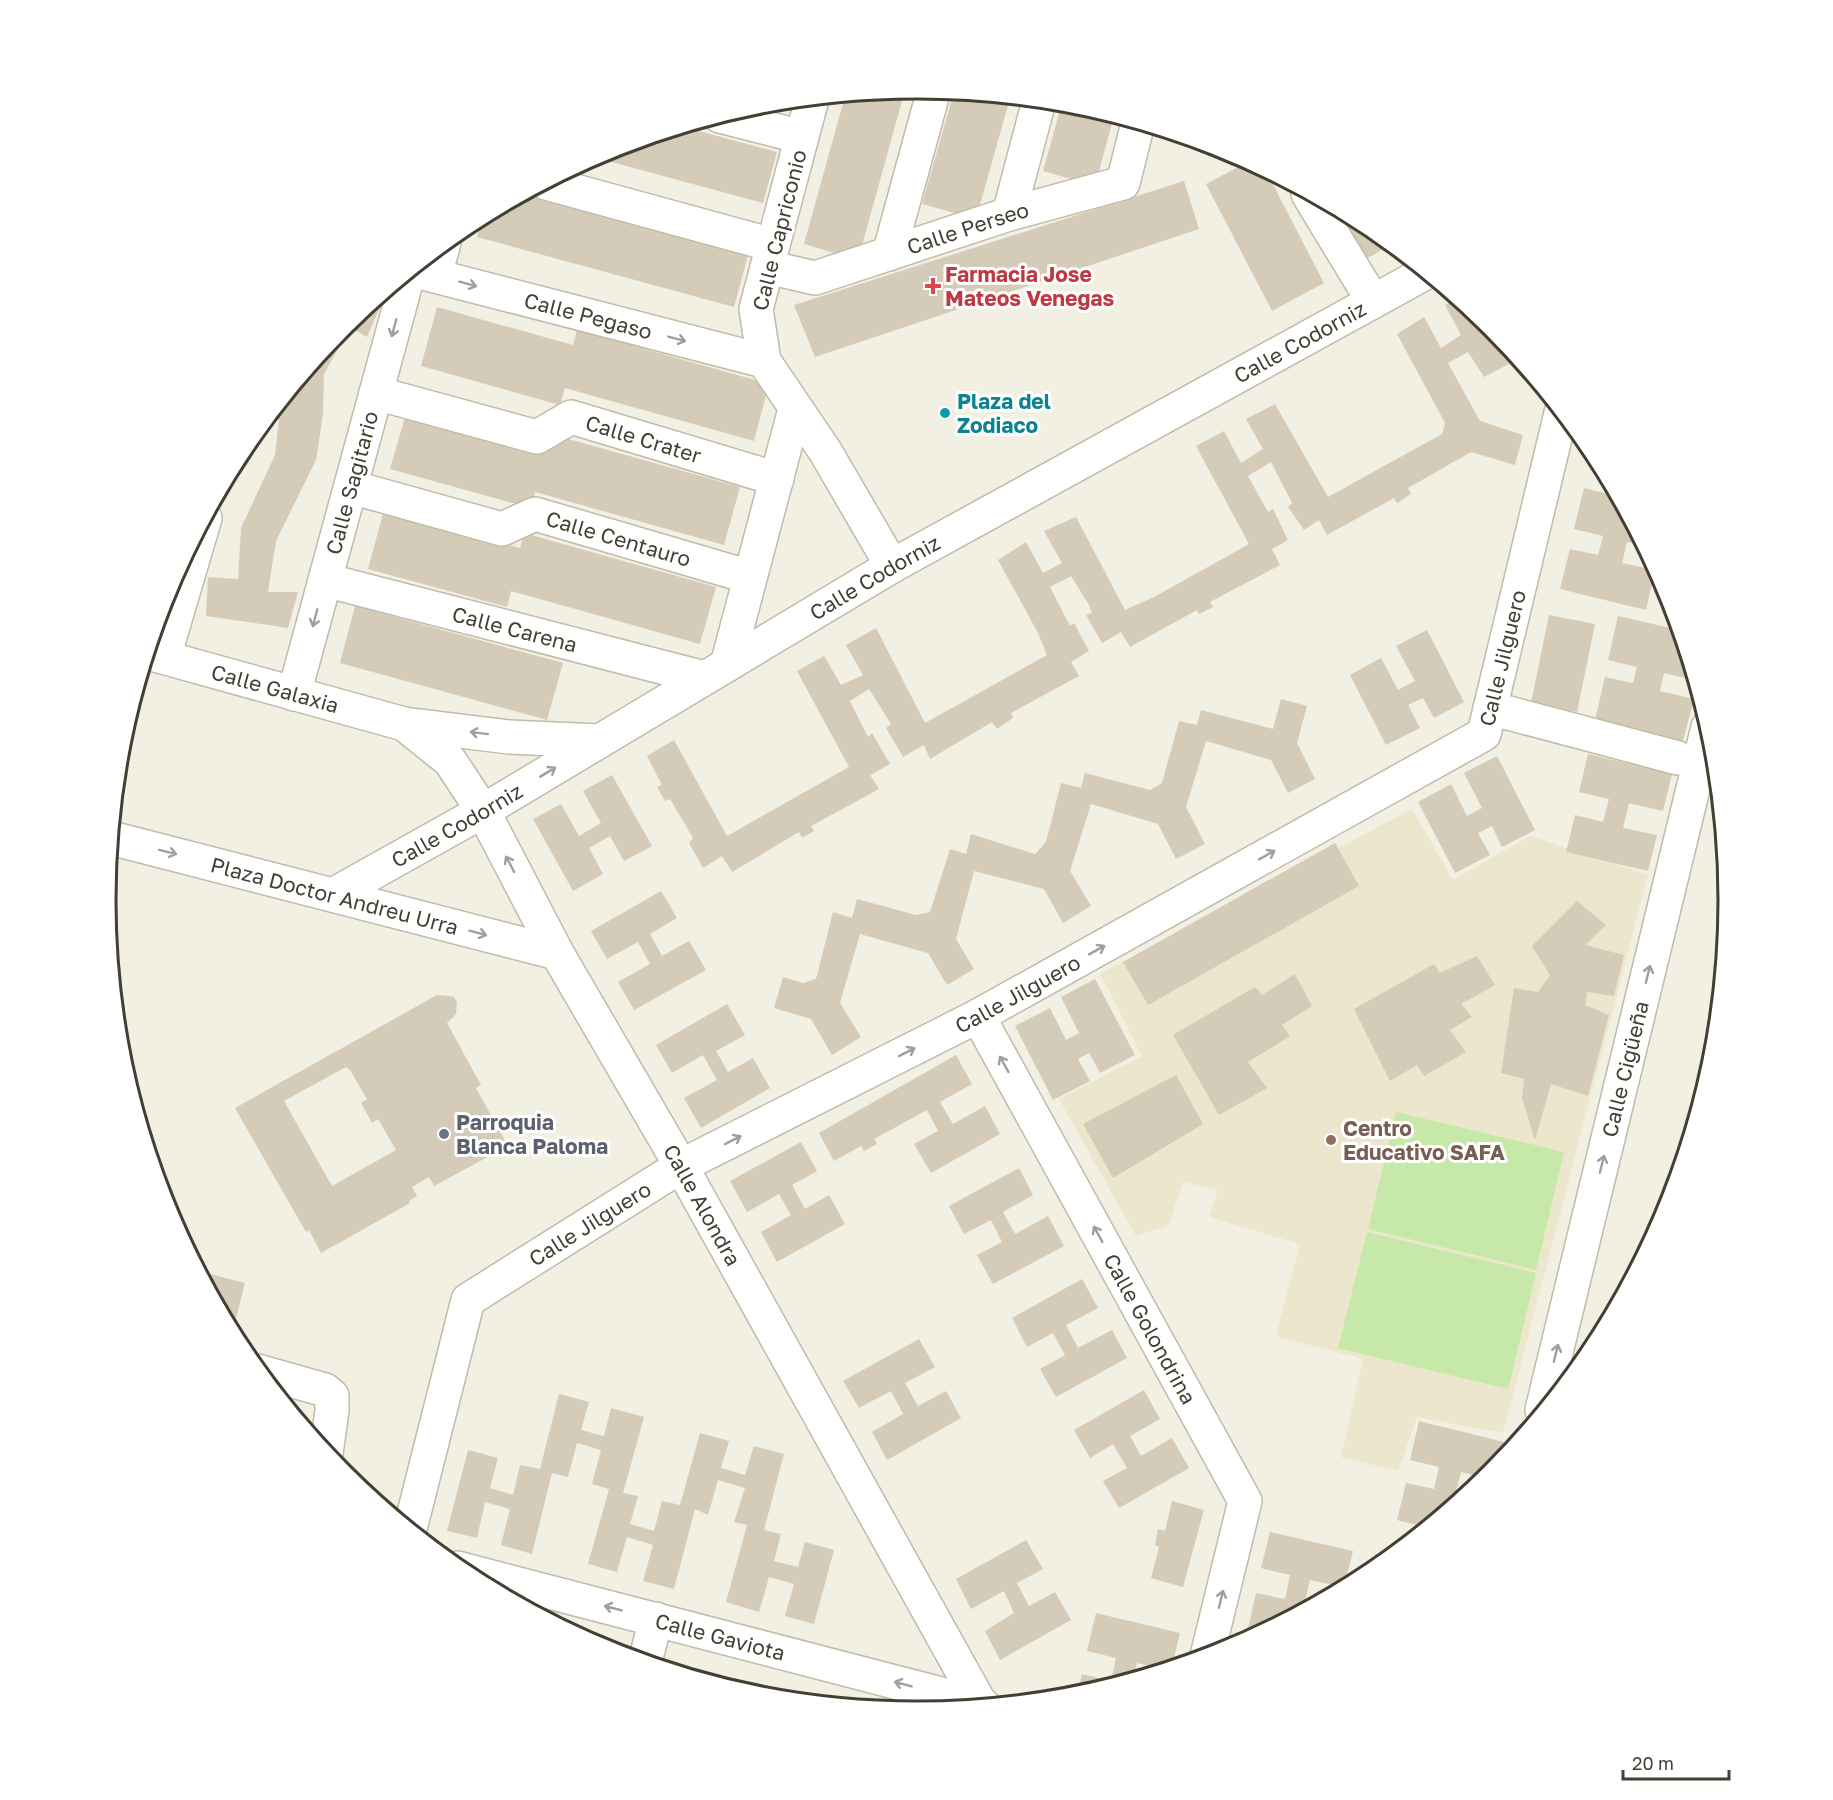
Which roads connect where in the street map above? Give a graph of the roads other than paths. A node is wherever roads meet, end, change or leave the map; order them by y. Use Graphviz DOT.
graph roads {
  1 [pos="931,100"];
  2 [pos="810,106"];
  3 [pos="1037,108"];
  4 [pos="735,120"];
  5 [pos="1136,130"];
  6 [pos="801,137"];
  7 [pos="555,186"];
  8 [pos="1314,205"];
  9 [pos="1009,214"];
  10 [pos="889,254"];
  11 [pos="770,256"];
  12 [pos="420,272"];
  13 [pos="418,273"];
  14 [pos="1418,277"];
  15 [pos="1373,301"];
  16 [pos="764,361"];
  17 [pos="376,393"];
  18 [pos="795,409"];
  19 [pos="1559,422"];
  20 [pos="777,479"];
  21 [pos="351,487"];
  22 [pos="892,566"];
  23 [pos="185,573"];
  24 [pos="750,577"];
  25 [pos="325,580"];
  26 [pos="156,655"];
  27 [pos="716,672"];
  28 [pos="294,694"];
  29 [pos="1490,708"];
  30 [pos="404,724"];
  31 [pos="600,741"];
  32 [pos="1703,748"];
  33 [pos="1678,758"];
  34 [pos="483,811"];
  35 [pos="118,840"];
  36 [pos="333,895"];
  37 [pos="557,953"];
  38 [pos="978,1016"];
  39 [pos="681,1166"];
  40 [pos="272,1375"];
  41 [pos="1545,1396"];
  42 [pos="327,1442"];
  43 [pos="412,1521"];
  44 [pos="486,1576"];
  45 [pos="656,1619"];
  46 [pos="1210,1645"];
  47 [pos="647,1654"];
  48 [pos="977,1698"];
  49 [pos="960,1699"];
  1 -- 10 [label="street"];
  2 -- 6 [label="street, Calle Capriconio"];
  3 -- 9 [label="street"];
  4 -- 6 [label="street"];
  5 -- 9 [label="street, Calle Perseo"];
  6 -- 11 [label="street, Calle Capriconio"];
  7 -- 11 [label="street"];
  8 -- 15 [label="street"];
  9 -- 10 [label="street, Calle Perseo"];
  10 -- 11 [label="street, Calle Perseo"];
  11 -- 16 [label="street, Calle Capriconio"];
  12 -- 16 [label="street, Calle Pegaso, one-way"];
  13 -- 17 [label="street, Calle Sagitario, one-way"];
  14 -- 15 [label="street, Calle Codorniz"];
  15 -- 22 [label="street, Calle Codorniz"];
  16 -- 18 [label="street"];
  17 -- 20 [label="street, Calle Crater"];
  17 -- 21 [label="street, Calle Sagitario"];
  18 -- 20 [label="street"];
  18 -- 22 [label="street"];
  19 -- 29 [label="street, Calle Jilguero"];
  20 -- 24 [label="street"];
  21 -- 24 [label="street, Calle Centauro"];
  21 -- 25 [label="street, Calle Sagitario"];
  22 -- 27 [label="street, Calle Codorniz"];
  23 -- 26 [label="street"];
  24 -- 27 [label="street"];
  25 -- 27 [label="street, Calle Carena"];
  25 -- 28 [label="street, Calle Sagitario, one-way"];
  26 -- 28 [label="street, Calle Galaxia"];
  27 -- 31 [label="street, Calle Codorniz"];
  28 -- 30 [label="street, Calle Galaxia"];
  29 -- 33 [label="street"];
  38 -- 29 [label="street, Calle Jilguero, one-way"];
  31 -- 30 [label="street, Calle Galaxia, one-way"];
  30 -- 34 [label="street, Calle Alondra"];
  34 -- 31 [label="street, Calle Codorniz, one-way"];
  41 -- 32 [label="street, Calle Cigüeña, one-way"];
  34 -- 36 [label="street, Calle Codorniz"];
  37 -- 34 [label="street, Calle Alondra, one-way"];
  35 -- 36 [label="street, Plaza Doctor Andreu Urra, one-way"];
  36 -- 37 [label="street, Plaza Doctor Andreu Urra, one-way"];
  37 -- 39 [label="street, Calle Alondra"];
  39 -- 38 [label="street, Calle Jilguero, one-way"];
  46 -- 38 [label="street, Calle Golondrina, one-way"];
  39 -- 43 [label="street, Calle Jilguero"];
  39 -- 48 [label="street, Calle Alondra"];
  40 -- 42 [label="street"];
  45 -- 44 [label="street, Calle Gaviota, one-way"];
  45 -- 47 [label="street"];
  49 -- 45 [label="street, Calle Gaviota, one-way"];
}
